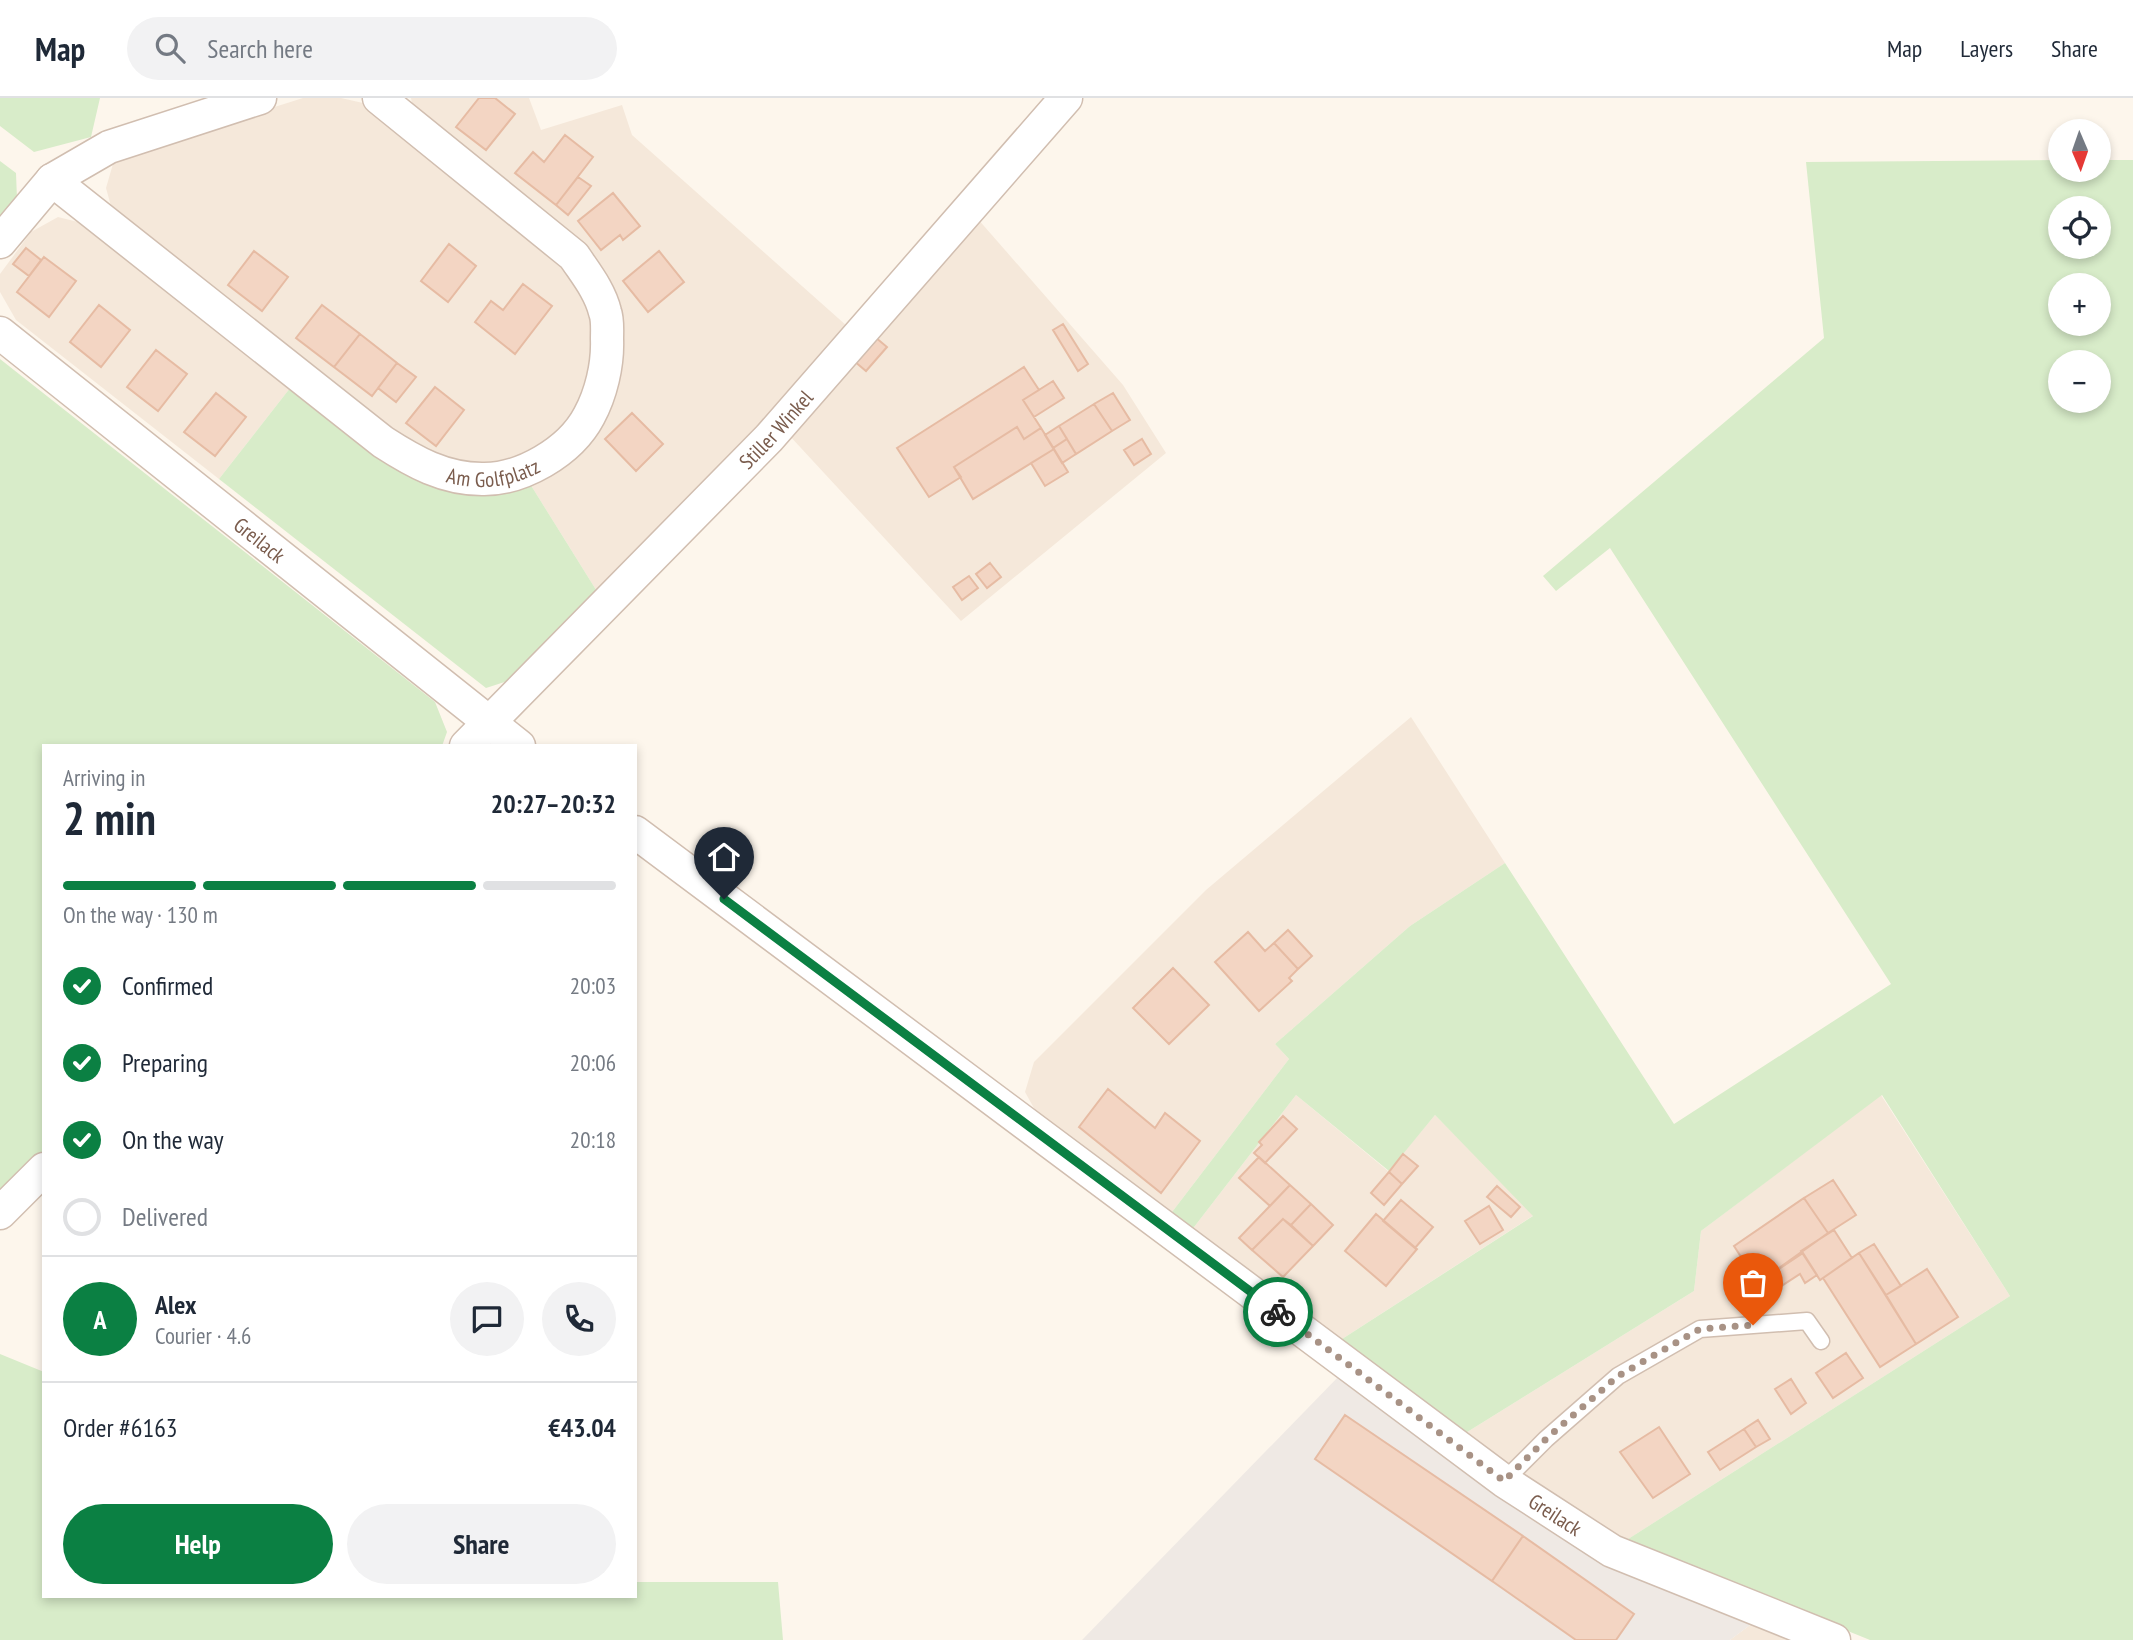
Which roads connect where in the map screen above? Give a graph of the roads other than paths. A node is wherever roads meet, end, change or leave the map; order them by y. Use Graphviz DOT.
graph roads {
  1 [pos="260,98"];
  2 [pos="379,98"];
  3 [pos="1066,98"];
  4 [pos="52,180"];
  5 [pos="0,242"];
  6 [pos="0,333"];
  7 [pos="489,723"];
  8 [pos="468,744"];
  9 [pos="516,744"];
  10 [pos="637,833"];
  11 [pos="42,1171"];
  12 [pos="0,1213"];
  13 [pos="1821,1340"];
  14 [pos="1504,1481"];
  15 [pos="1834,1640"];
  1 -- 4 [label="street"];
  2 -- 4 [label="street, Am Golfplatz"];
  3 -- 7 [label="street, Stiller Winkel"];
  4 -- 5 [label="street"];
  6 -- 7 [label="street, Greilack"];
  7 -- 8 [label="street, Stiller Winkel"];
  7 -- 9 [label="street, Greilack"];
  10 -- 14 [label="street, Greilack"];
  11 -- 12 [label="street"];
  13 -- 14 [label="lane"];
  14 -- 15 [label="street, Greilack"];
}
